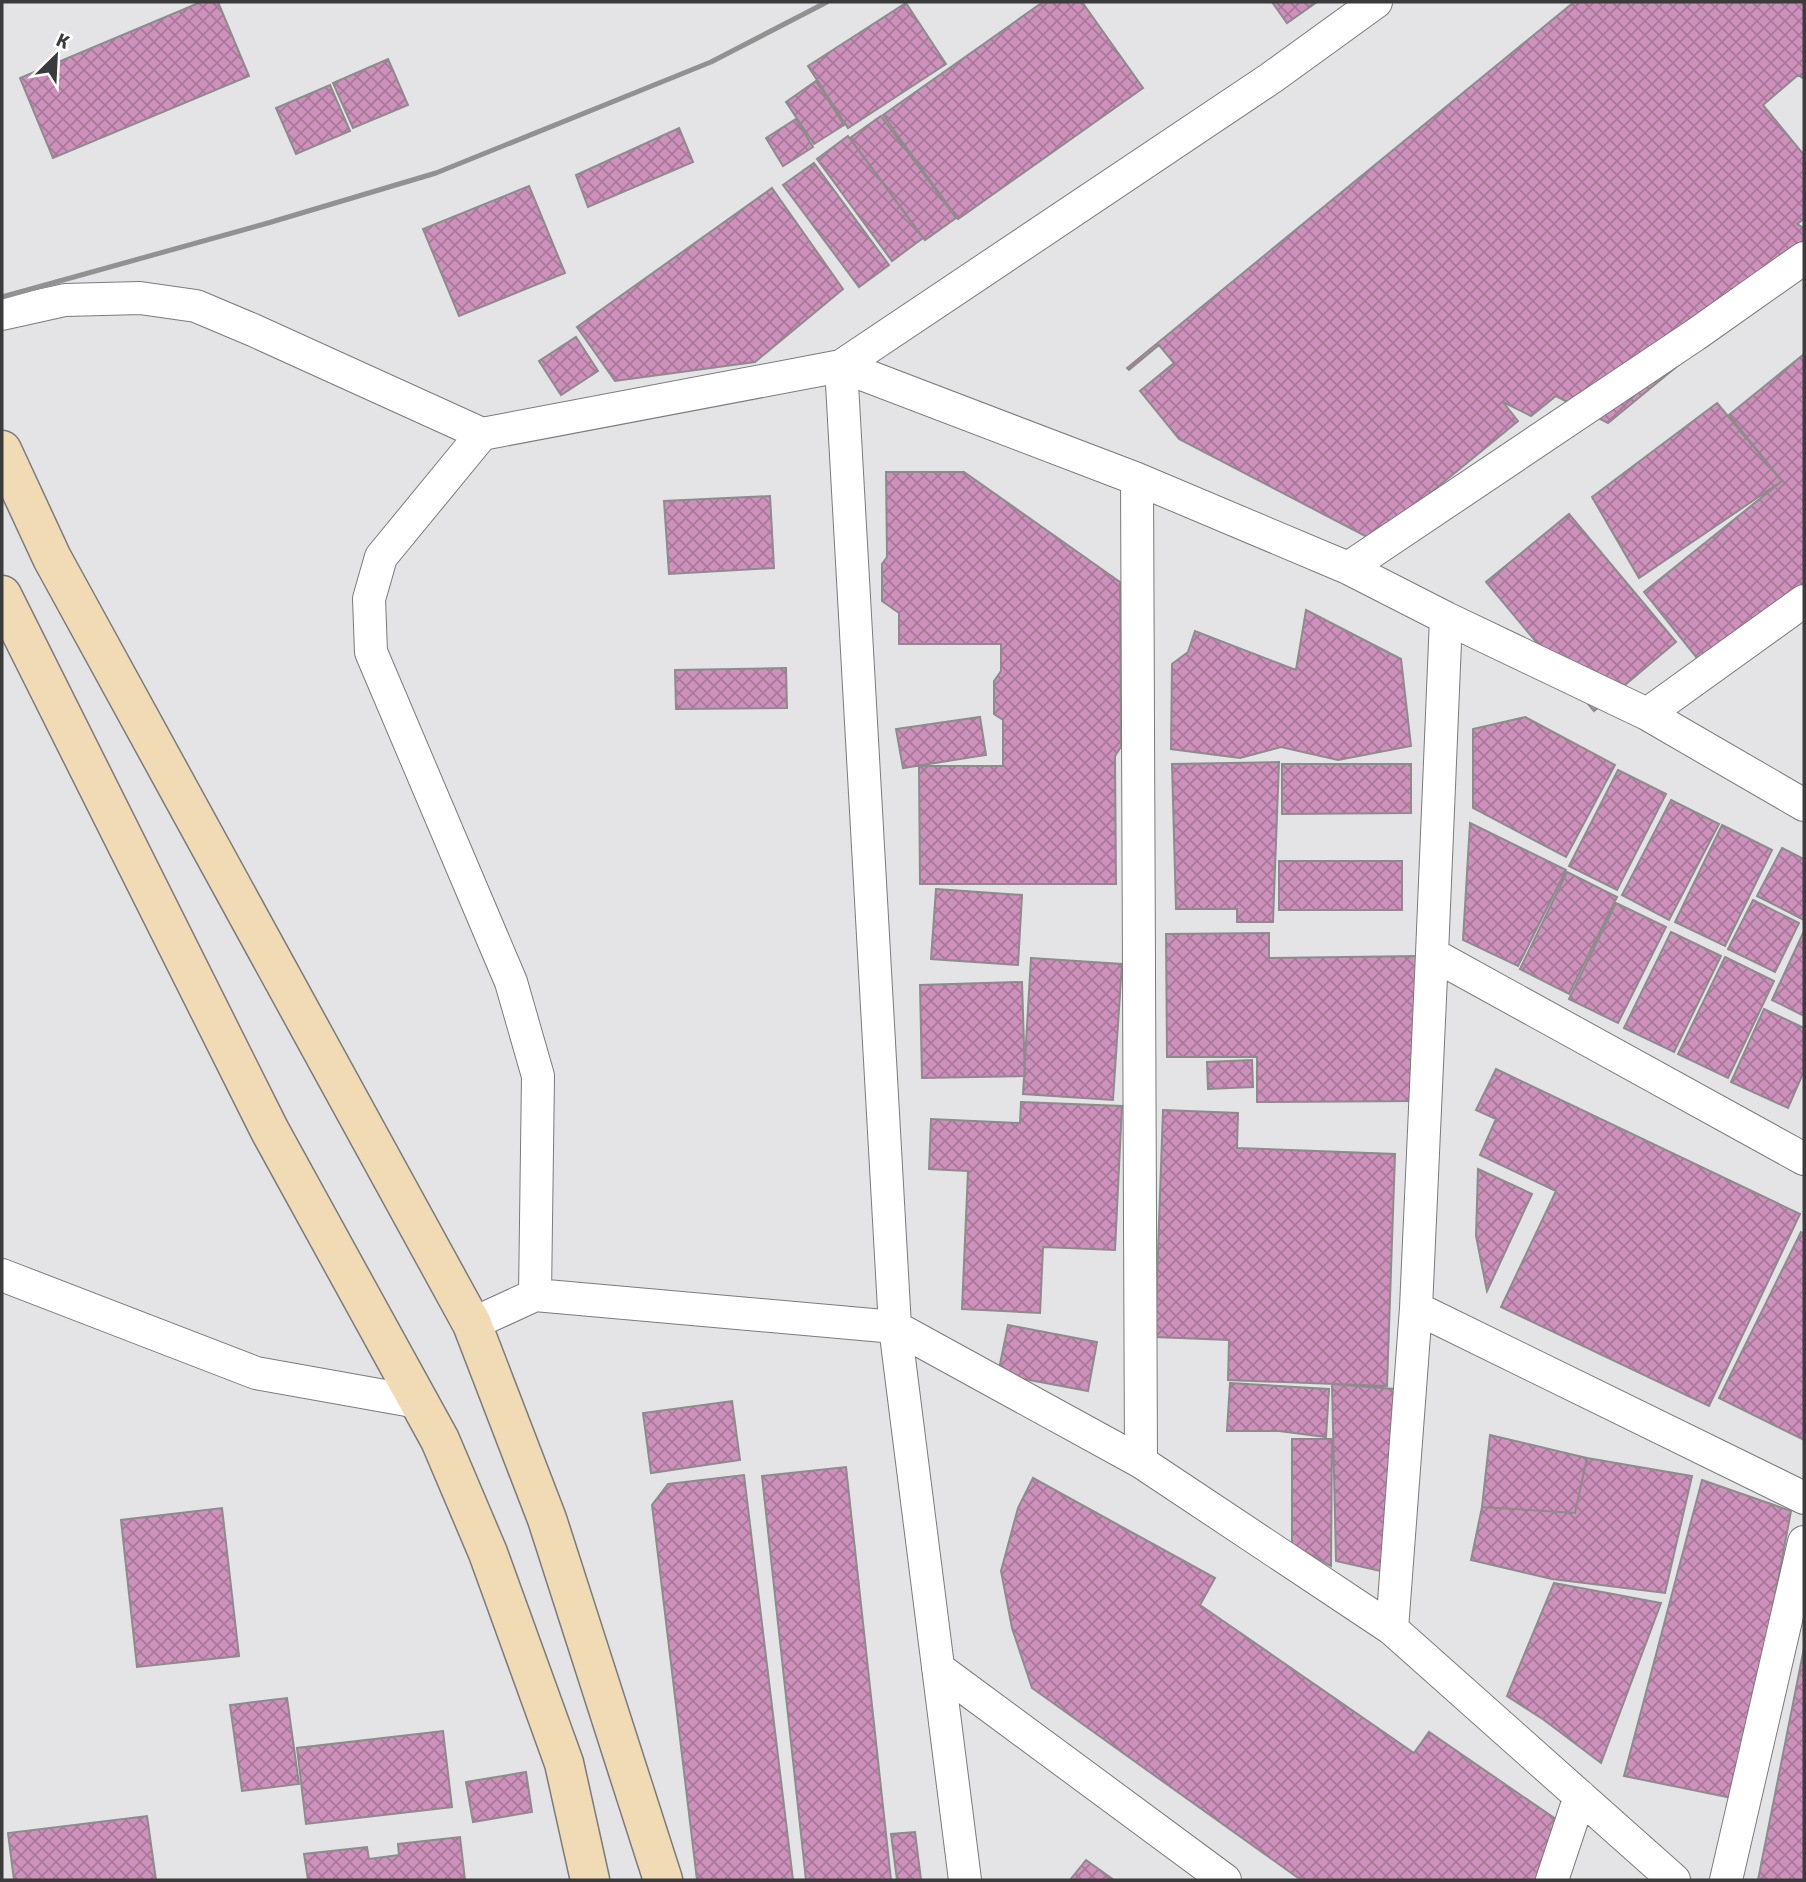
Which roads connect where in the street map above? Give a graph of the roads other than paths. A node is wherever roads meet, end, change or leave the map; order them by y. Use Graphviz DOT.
graph roads {
  1 [pos="1376,2"];
  2 [pos="1804,258"];
  3 [pos="2,314"];
  4 [pos="841,366"];
  5 [pos="482,434"];
  6 [pos="2,450"];
  7 [pos="1137,479"];
  8 [pos="1348,568"];
  9 [pos="2,595"];
  10 [pos="1804,601"];
  11 [pos="1446,618"];
  12 [pos="1647,714"];
  13 [pos="1804,805"];
  14 [pos="1432,954"];
  15 [pos="1804,1159"];
  16 [pos="2,1275"];
  17 [pos="534,1295"];
  18 [pos="1416,1308"];
  19 [pos="472,1324"];
  20 [pos="895,1327"];
  21 [pos="418,1402"];
  22 [pos="1141,1462"];
  23 [pos="1804,1498"];
  24 [pos="1804,1542"];
  25 [pos="1392,1629"];
  26 [pos="938,1668"];
  27 [pos="1580,1796"];
  28 [pos="590,1880"];
  29 [pos="663,1880"];
  30 [pos="965,1880"];
  31 [pos="1225,1880"];
  32 [pos="1552,1880"];
  33 [pos="1674,1880"];
  34 [pos="1726,1880"];
  1 -- 4 [label="street"];
  2 -- 8 [label="street"];
  3 -- 5 [label="street"];
  4 -- 5 [label="street"];
  4 -- 7 [label="street"];
  4 -- 20 [label="street"];
  5 -- 17 [label="street"];
  6 -- 19 [label="main road"];
  7 -- 8 [label="street"];
  7 -- 22 [label="street"];
  8 -- 11 [label="street"];
  9 -- 21 [label="main road"];
  10 -- 12 [label="street"];
  11 -- 12 [label="street"];
  11 -- 14 [label="street"];
  12 -- 13 [label="street"];
  14 -- 15 [label="street"];
  14 -- 18 [label="street"];
  16 -- 21 [label="street"];
  17 -- 19 [label="street"];
  17 -- 20 [label="street"];
  18 -- 23 [label="street"];
  18 -- 25 [label="street"];
  19 -- 29 [label="main road"];
  20 -- 22 [label="street"];
  20 -- 26 [label="street"];
  21 -- 28 [label="main road"];
  22 -- 25 [label="street"];
  24 -- 34 [label="street"];
  25 -- 27 [label="street"];
  26 -- 30 [label="street"];
  26 -- 31 [label="street"];
  27 -- 32 [label="street"];
  27 -- 33 [label="street"];
}
